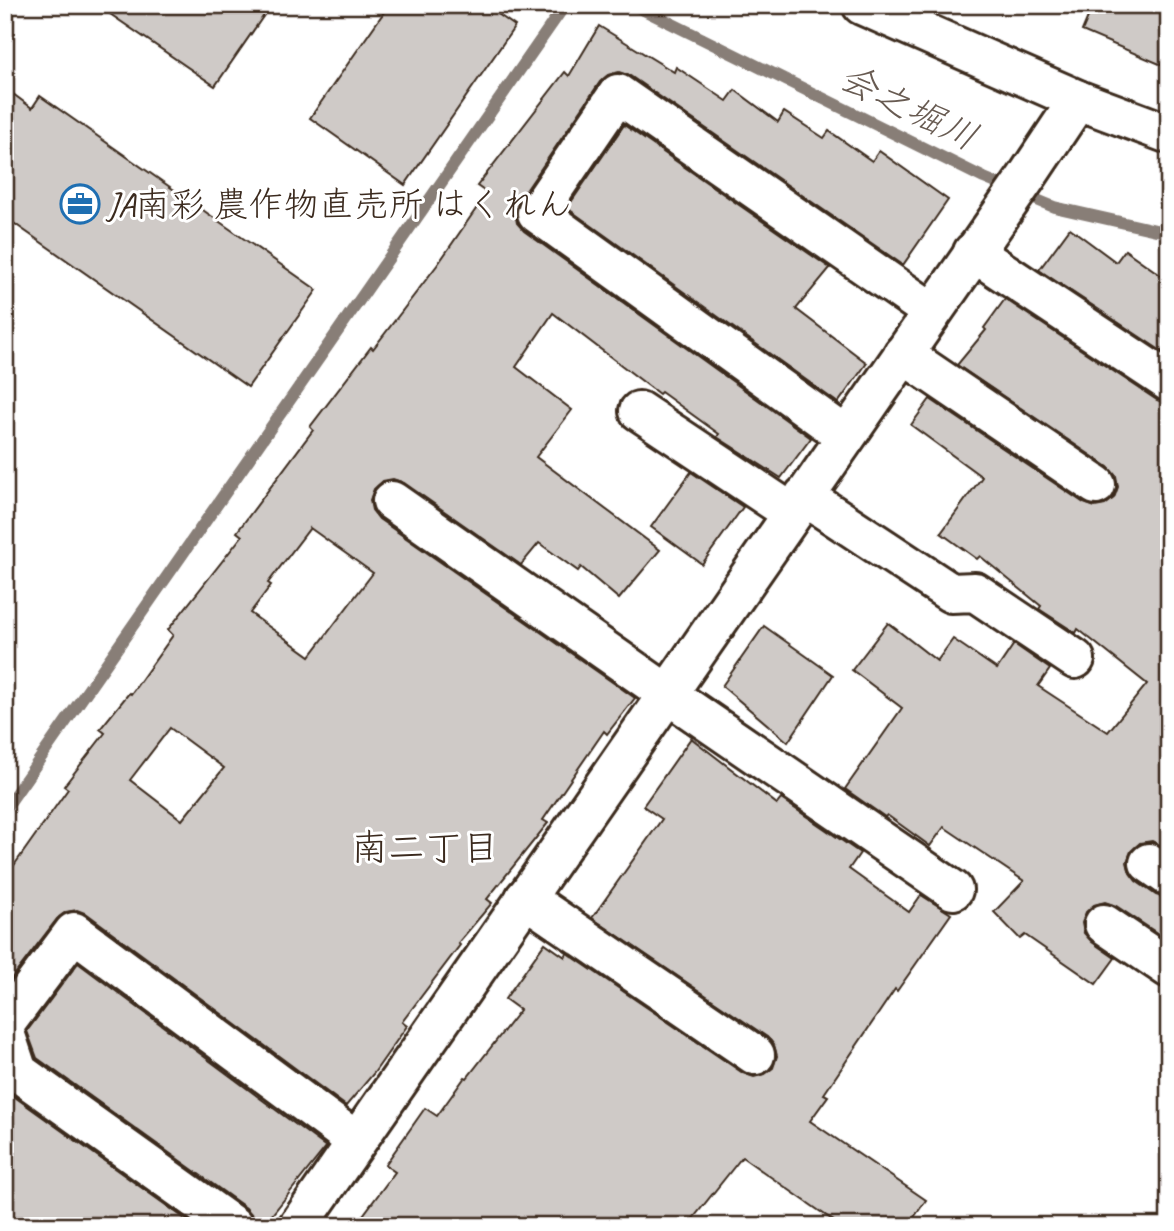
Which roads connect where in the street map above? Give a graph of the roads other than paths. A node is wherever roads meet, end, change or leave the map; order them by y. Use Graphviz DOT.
graph roads {
  1 [pos="862,5"];
  2 [pos="1078,100"];
  3 [pos="1169,134"];
  4 [pos="974,251"];
  5 [pos="932,312"];
  6 [pos="903,354"];
  7 [pos="1169,382"];
  8 [pos="639,411"];
  9 [pos="846,436"];
  10 [pos="1096,485"];
  11 [pos="392,501"];
  12 [pos="798,504"];
  13 [pos="1075,659"];
  14 [pos="666,693"];
  15 [pos="953,890"];
  16 [pos="525,898"];
  17 [pos="1104,924"];
  18 [pos="1169,968"];
  19 [pos="5,1024"];
  20 [pos="5,1033"];
  21 [pos="755,1055"];
  22 [pos="356,1141"];
  23 [pos="233,1226"];
  24 [pos="298,1226"];
  1 -- 2 [label="street"];
  2 -- 3 [label="street"];
  2 -- 4 [label="street"];
  4 -- 5 [label="street"];
  4 -- 7 [label="street"];
  5 -- 6 [label="street"];
  5 -- 9 [label="street"];
  6 -- 9 [label="street"];
  6 -- 10 [label="street"];
  8 -- 12 [label="street"];
  9 -- 12 [label="street"];
  11 -- 14 [label="street"];
  12 -- 13 [label="street"];
  12 -- 14 [label="street"];
  14 -- 15 [label="street"];
  14 -- 16 [label="street"];
  16 -- 21 [label="street"];
  16 -- 22 [label="street"];
  17 -- 18 [label="street"];
  19 -- 22 [label="street"];
  20 -- 23 [label="street"];
  22 -- 24 [label="street"];
}
